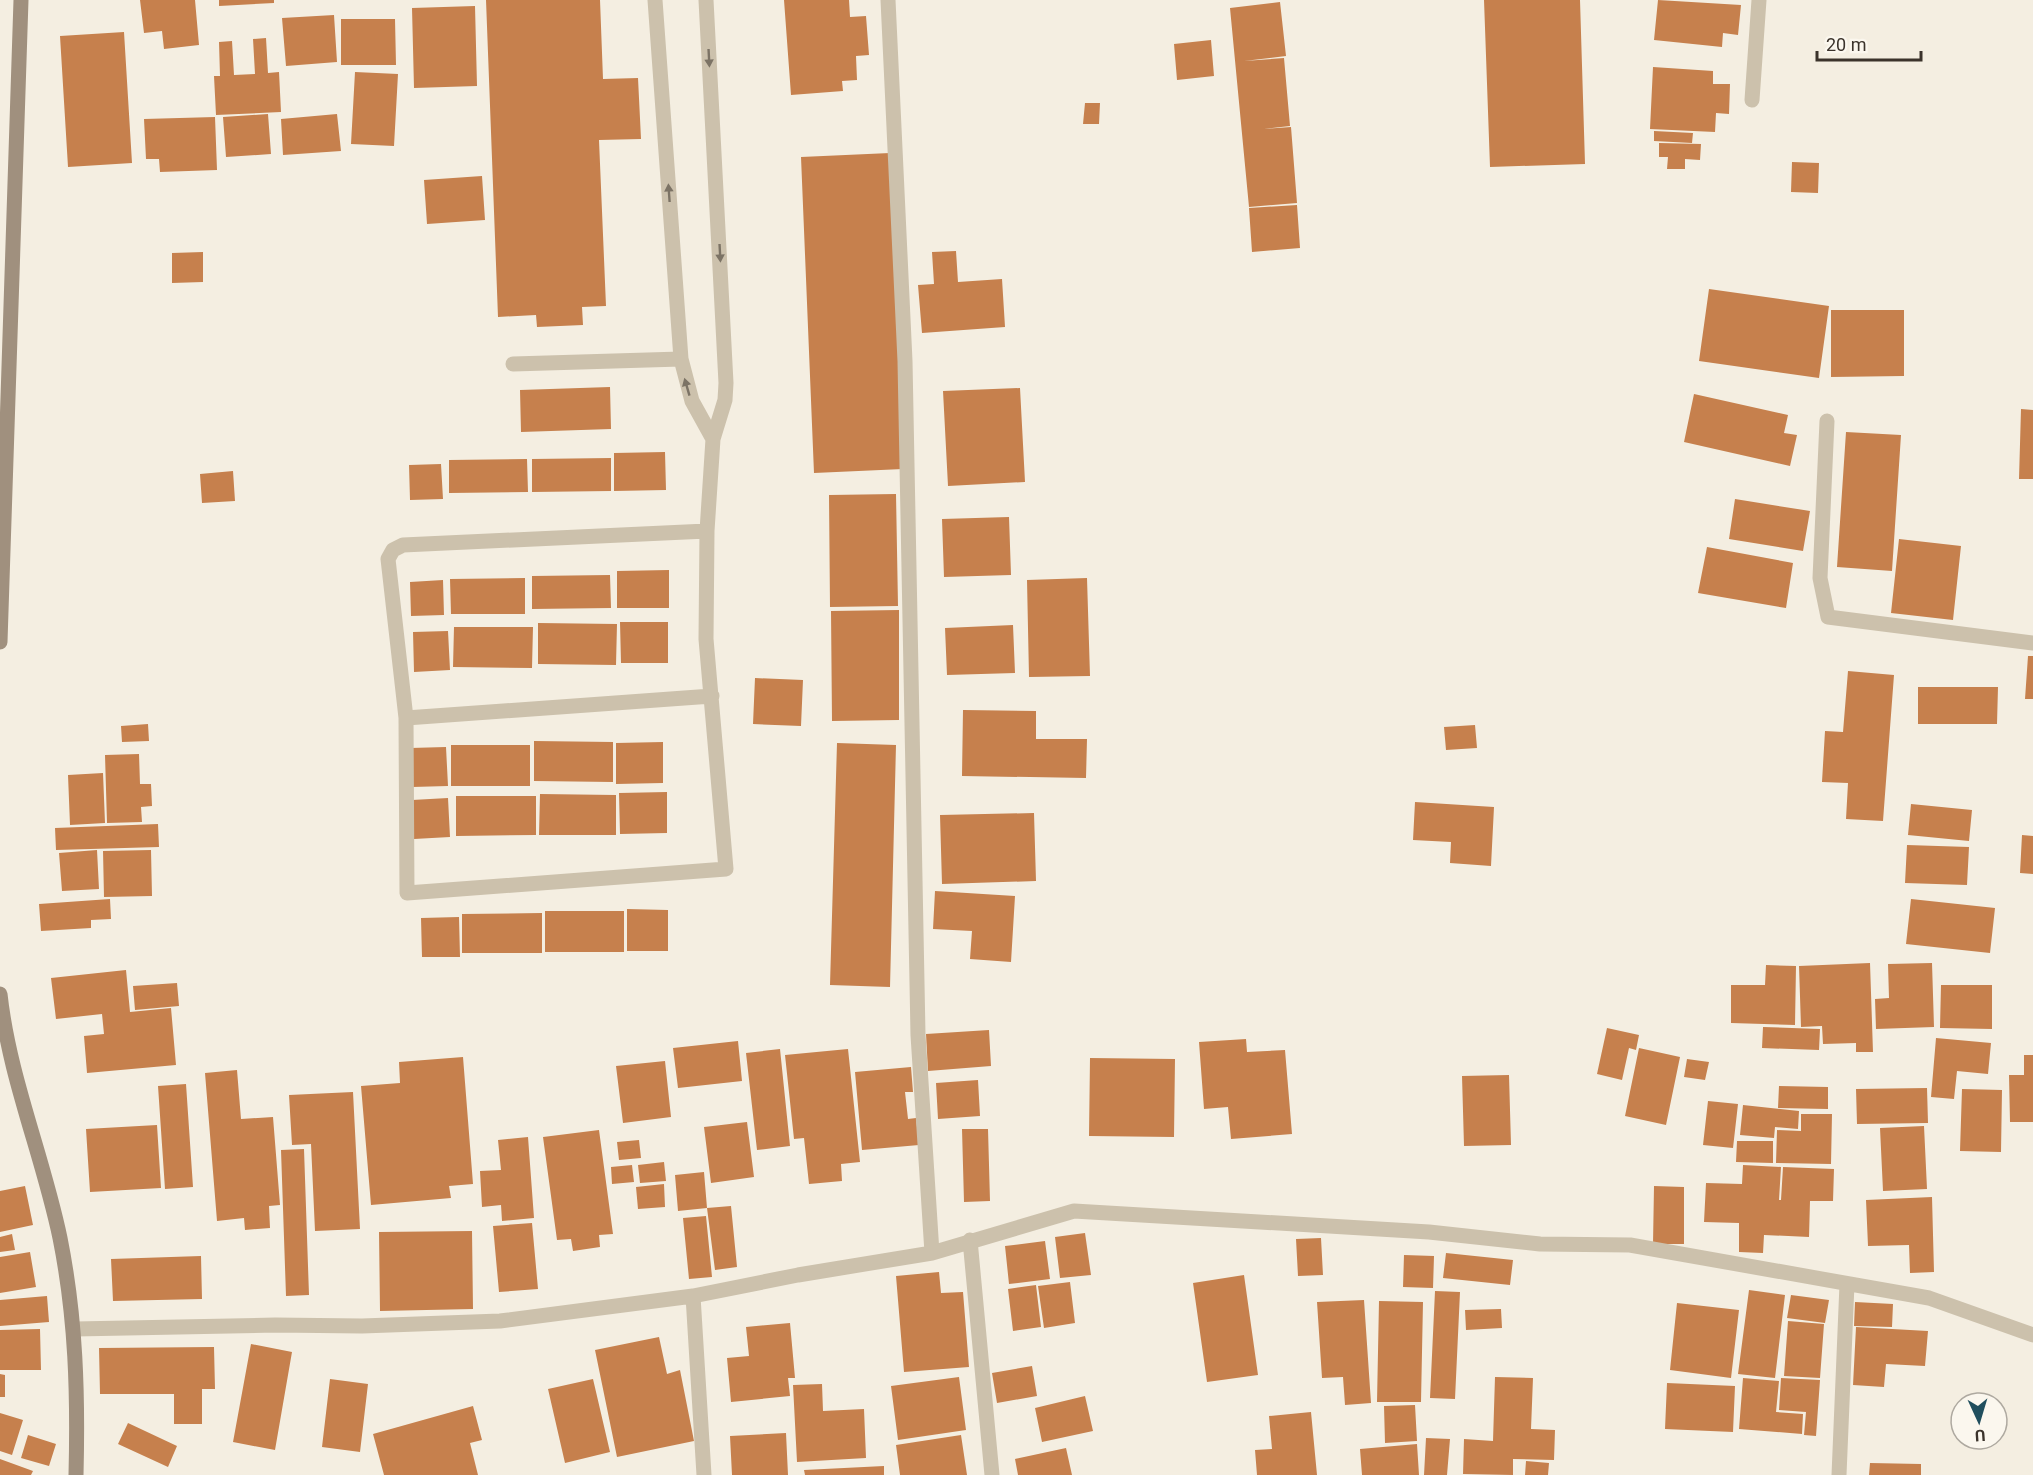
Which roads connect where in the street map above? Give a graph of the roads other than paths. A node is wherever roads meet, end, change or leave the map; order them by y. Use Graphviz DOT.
graph roads {
  1 [pos="21,0"];
  2 [pos="655,0"];
  3 [pos="706,0"];
  4 [pos="888,0"];
  5 [pos="1759,0"];
  6 [pos="1752,100"];
  7 [pos="681,359"];
  8 [pos="513,364"];
  9 [pos="1827,421"];
  10 [pos="713,439"];
  11 [pos="707,531"];
  12 [pos="0,642"];
  13 [pos="2033,643"];
  14 [pos="712,696"];
  15 [pos="406,718"];
  16 [pos="0,994"];
  17 [pos="970,1240"];
  18 [pos="932,1253"];
  19 [pos="1847,1284"];
  20 [pos="693,1296"];
  21 [pos="75,1329"];
  22 [pos="2033,1335"];
  23 [pos="76,1475"];
  24 [pos="704,1475"];
  25 [pos="992,1475"];
  26 [pos="1839,1475"];
  1 -- 12 [label="street"];
  7 -- 2 [label="street, one-way"];
  3 -- 10 [label="street, one-way"];
  4 -- 18 [label="street"];
  5 -- 6 [label="street"];
  7 -- 8 [label="street"];
  10 -- 7 [label="street, one-way"];
  9 -- 13 [label="street"];
  10 -- 11 [label="street"];
  11 -- 14 [label="street"];
  11 -- 15 [label="street"];
  14 -- 15 [label="street"];
  14 -- 15 [label="street"];
  16 -- 21 [label="street"];
  17 -- 18 [label="street"];
  17 -- 19 [label="street"];
  17 -- 25 [label="street"];
  18 -- 20 [label="street"];
  19 -- 22 [label="street"];
  19 -- 26 [label="street"];
  20 -- 21 [label="street"];
  20 -- 24 [label="street"];
  21 -- 23 [label="street"];
}
